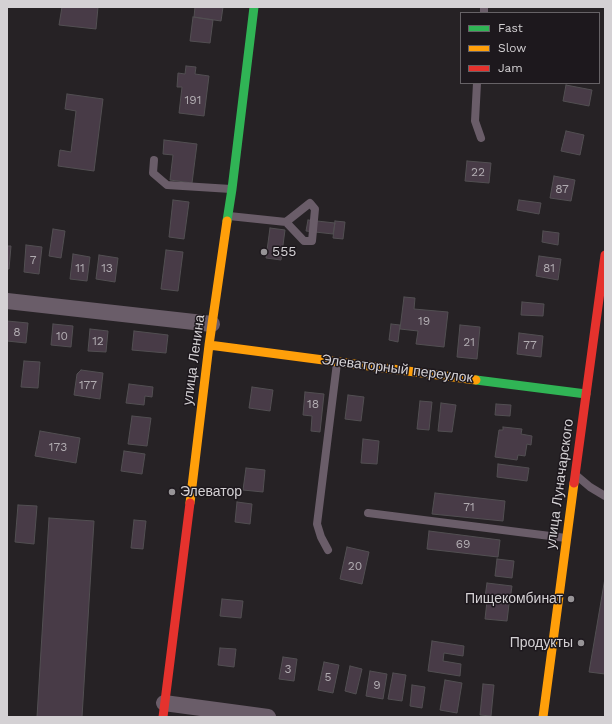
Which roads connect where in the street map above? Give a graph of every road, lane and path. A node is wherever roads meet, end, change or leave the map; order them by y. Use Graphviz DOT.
graph roads {
  1 [pos="254,7"];
  2 [pos="477,84"];
  3 [pos="481,138"];
  4 [pos="154,160"];
  5 [pos="232,189"];
  6 [pos="228,216"];
  7 [pos="286,222"];
  8 [pos="605,256"];
  9 [pos="7,301"];
  10 [pos="601,313"];
  11 [pos="212,324"];
  12 [pos="209,345"];
  13 [pos="337,362"];
  14 [pos="586,394"];
  15 [pos="575,474"];
  16 [pos="605,496"];
  17 [pos="368,513"];
  18 [pos="566,538"];
  19 [pos="328,550"];
  20 [pos="163,710"];
  21 [pos="268,717"];
  22 [pos="542,717"];
  1 -- 5 [label="main road, улица Ленина"];
  2 -- 3 [label="lane"];
  4 -- 5 [label="lane"];
  5 -- 6 [label="main road, улица Ленина"];
  6 -- 7 [label="lane"];
  6 -- 11 [label="main road, улица Ленина"];
  7 -- 7 [label="lane"];
  8 -- 10 [label="main road, улица Луначарского"];
  9 -- 11 [label="street"];
  10 -- 14 [label="main road, улица Луначарского"];
  11 -- 12 [label="main road, улица Ленина"];
  12 -- 13 [label="main road, Элеваторный переулок"];
  12 -- 20 [label="main road, улица Ленина"];
  13 -- 14 [label="main road, Элеваторный переулок"];
  13 -- 19 [label="lane"];
  14 -- 15 [label="main road, улица Луначарского"];
  15 -- 16 [label="lane"];
  15 -- 18 [label="main road, улица Луначарского"];
  17 -- 18 [label="lane"];
  18 -- 22 [label="main road, улица Луначарского"];
  20 -- 21 [label="street"];
}
